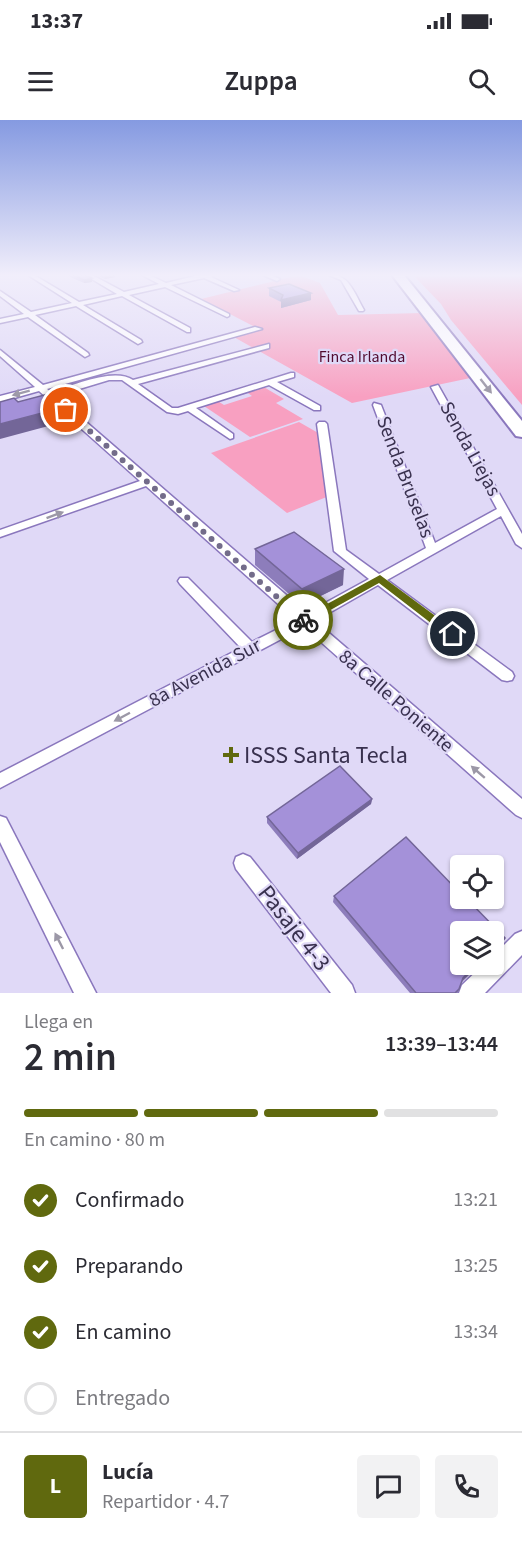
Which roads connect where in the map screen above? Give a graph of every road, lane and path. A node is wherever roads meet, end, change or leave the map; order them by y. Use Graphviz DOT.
graph roads {
  1 [pos="26,316"];
  2 [pos="31,316"];
  3 [pos="97,316"];
  4 [pos="162,316"];
  5 [pos="431,316"];
  6 [pos="443,316"];
  7 [pos="0,321"];
  8 [pos="258,328"];
  9 [pos="187,330"];
  10 [pos="138,342"];
  11 [pos="266,346"];
  12 [pos="0,352"];
  13 [pos="85,355"];
  14 [pos="291,375"];
  15 [pos="270,382"];
  16 [pos="133,383"];
  17 [pos="435,387"];
  18 [pos="41,388"];
  19 [pos="50,395"];
  20 [pos="0,399"];
  21 [pos="377,405"];
  22 [pos="189,407"];
  23 [pos="317,408"];
  24 [pos="522,410"];
  25 [pos="322,424"];
  26 [pos="522,432"];
  27 [pos="230,436"];
  28 [pos="146,482"];
  29 [pos="503,510"];
  30 [pos="0,534"];
  31 [pos="522,544"];
  32 [pos="432,549"];
  33 [pos="380,578"];
  34 [pos="184,581"];
  35 [pos="304,621"];
  36 [pos="251,649"];
  37 [pos="507,676"];
  38 [pos="0,781"];
  39 [pos="522,810"];
  40 [pos="0,824"];
  41 [pos="243,863"];
  42 [pos="522,941"];
  43 [pos="85,993"];
  44 [pos="344,993"];
  45 [pos="470,993"];
  1 -- 7 [label="street"];
  2 -- 13 [label="street"];
  3 -- 10 [label="street"];
  4 -- 9 [label="street"];
  5 -- 26 [label="highway, one-way"];
  6 -- 24 [label="highway"];
  8 -- 18 [label="street"];
  11 -- 16 [label="street"];
  12 -- 18 [label="street, 8a Calle Poniente"];
  14 -- 15 [label="street"];
  15 -- 22 [label="street"];
  15 -- 23 [label="street"];
  16 -- 19 [label="street"];
  16 -- 22 [label="street"];
  17 -- 29 [label="street, Senda Liejas"];
  18 -- 19 [label="street, 8a Calle Poniente"];
  18 -- 20 [label="street, one-way"];
  19 -- 28 [label="street, 8a Calle Poniente"];
  21 -- 32 [label="street, Senda Bruselas"];
  22 -- 27 [label="street"];
  25 -- 33 [label="street"];
  30 -- 28 [label="street, one-way"];
  28 -- 35 [label="street, 8a Calle Poniente"];
  29 -- 31 [label="street, Senda Liejas"];
  29 -- 32 [label="street, 8a Avenida Sur"];
  32 -- 33 [label="street, 8a Avenida Sur"];
  33 -- 35 [label="street, 8a Avenida Sur"];
  33 -- 37 [label="street"];
  34 -- 36 [label="street"];
  35 -- 36 [label="street, 8a Avenida Sur"];
  39 -- 35 [label="street, 8a Calle Poniente, one-way"];
  36 -- 38 [label="street, 8a Avenida Sur, one-way"];
  43 -- 40 [label="street, one-way"];
  41 -- 44 [label="street, Pasaje 4-3"];
  42 -- 45 [label="street"];
}
